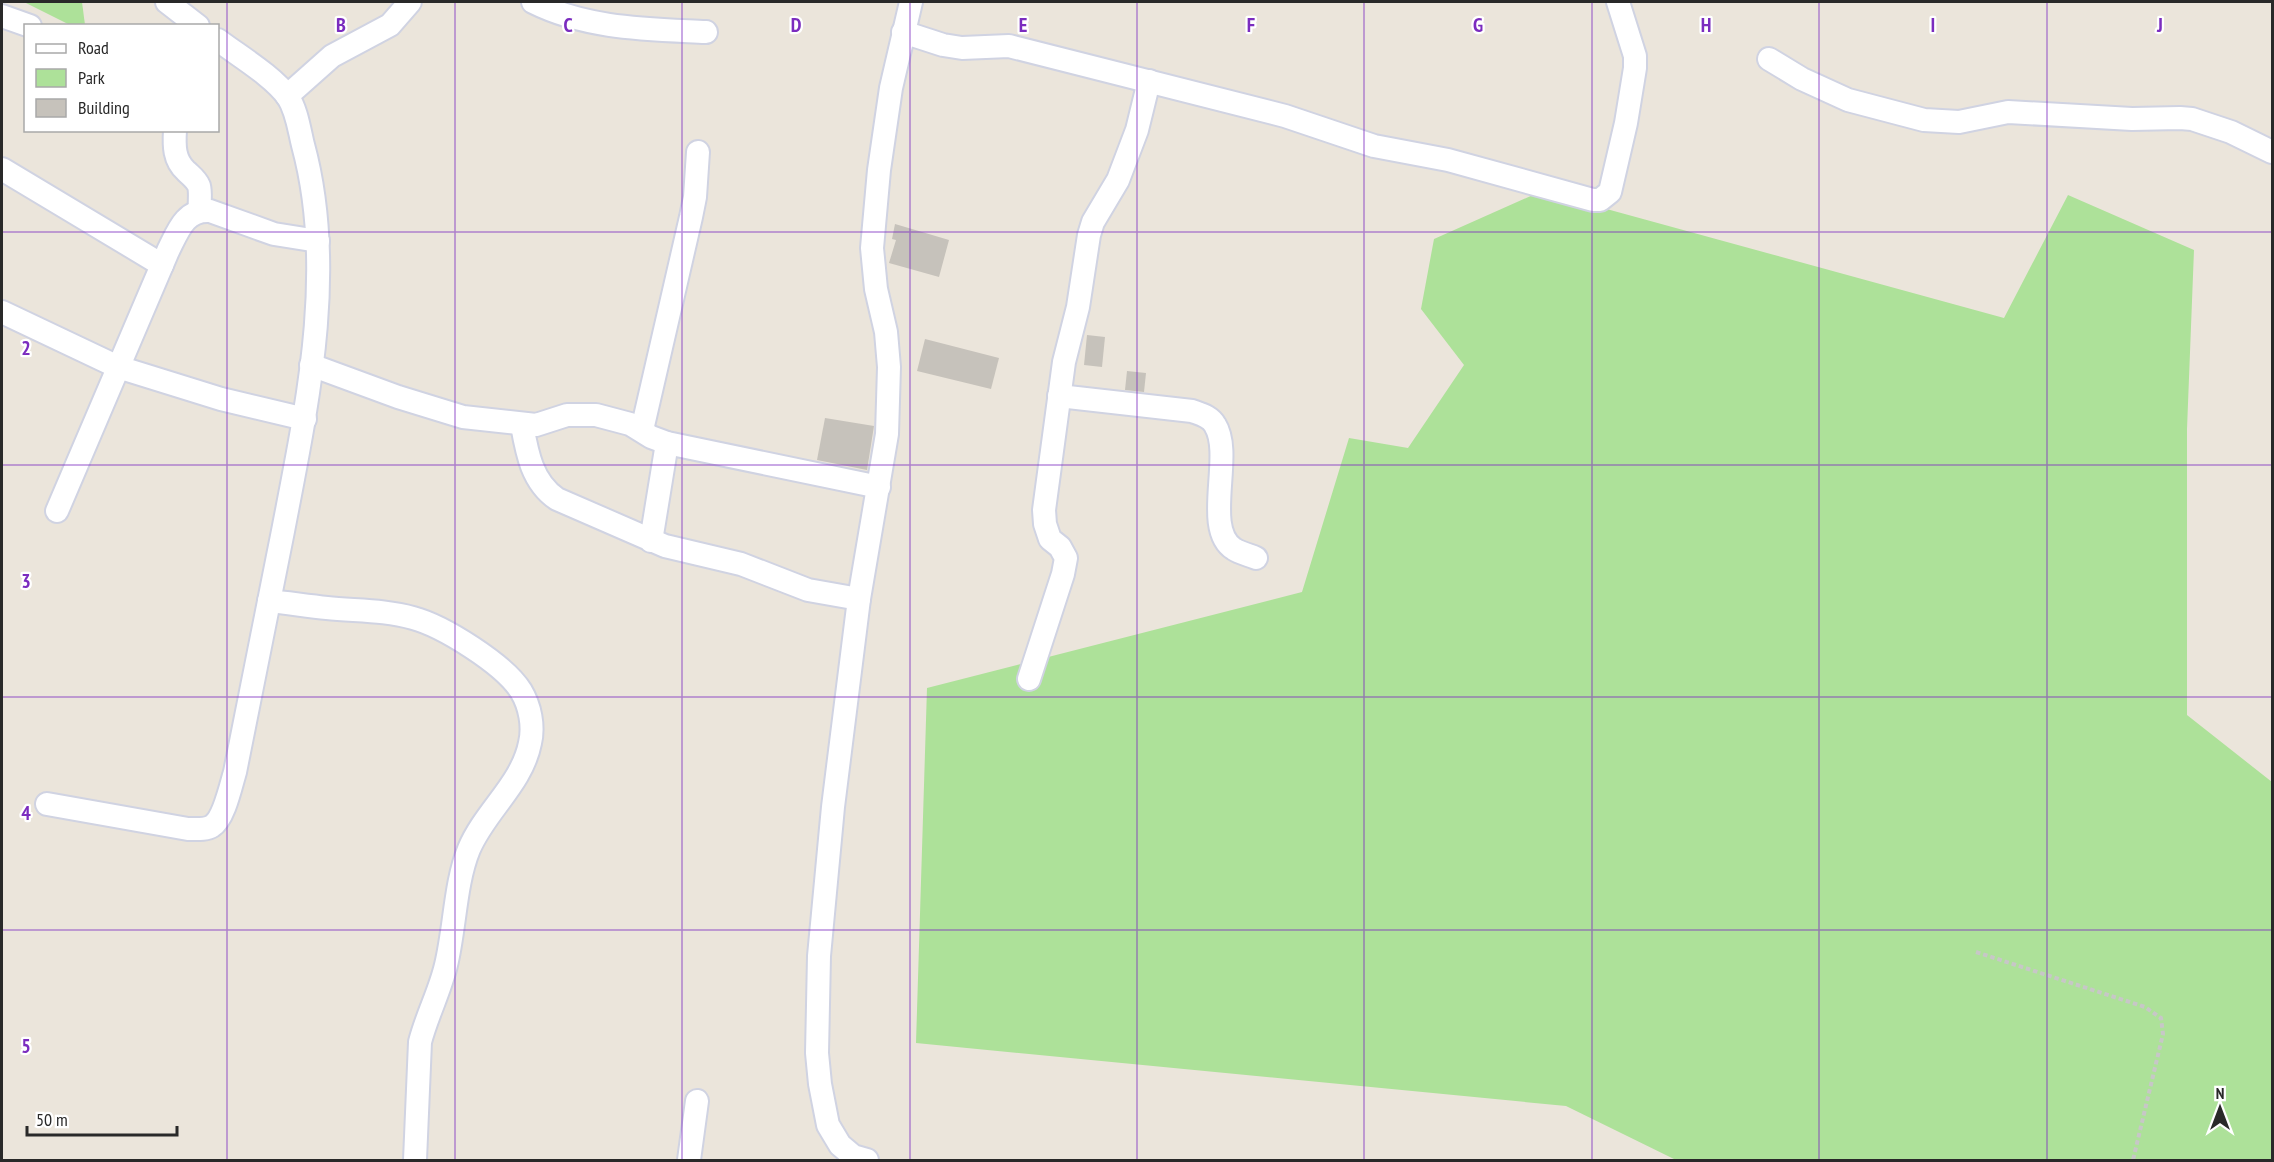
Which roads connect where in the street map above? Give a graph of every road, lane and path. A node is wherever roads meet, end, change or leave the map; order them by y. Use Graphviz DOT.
graph roads {
  1 [pos="167,2"];
  2 [pos="410,2"];
  3 [pos="533,2"];
  4 [pos="911,2"];
  5 [pos="1618,2"];
  6 [pos="2,16"];
  7 [pos="24,24"];
  8 [pos="195,24"];
  9 [pos="706,32"];
  10 [pos="903,32"];
  11 [pos="219,41"];
  12 [pos="1769,59"];
  13 [pos="1149,81"];
  14 [pos="287,96"];
  15 [pos="175,132"];
  16 [pos="698,152"];
  17 [pos="2272,152"];
  18 [pos="2,169"];
  19 [pos="200,210"];
  20 [pos="318,241"];
  21 [pos="162,265"];
  22 [pos="2,312"];
  23 [pos="311,365"];
  24 [pos="118,367"];
  25 [pos="1059,396"];
  26 [pos="305,419"];
  27 [pos="522,425"];
  28 [pos="642,430"];
  29 [pos="667,443"];
  30 [pos="879,487"];
  31 [pos="57,511"];
  32 [pos="651,541"];
  33 [pos="1256,558"];
  34 [pos="859,599"];
  35 [pos="269,601"];
  36 [pos="1029,679"];
  37 [pos="47,804"];
  38 [pos="1976,952"];
  39 [pos="697,1101"];
  40 [pos="415,1161"];
  41 [pos="689,1161"];
  42 [pos="867,1161"];
  43 [pos="2133,1161"];
  1 -- 8 [label="street"];
  2 -- 14 [label="street"];
  3 -- 9 [label="street"];
  4 -- 10 [label="street"];
  5 -- 13 [label="street"];
  6 -- 7 [label="street"];
  10 -- 13 [label="street"];
  10 -- 30 [label="street"];
  11 -- 14 [label="street"];
  12 -- 17 [label="street"];
  13 -- 25 [label="street"];
  14 -- 20 [label="street"];
  15 -- 19 [label="street"];
  16 -- 28 [label="street"];
  18 -- 21 [label="street"];
  19 -- 20 [label="street"];
  19 -- 21 [label="street"];
  20 -- 23 [label="street"];
  21 -- 24 [label="street"];
  22 -- 24 [label="street"];
  23 -- 26 [label="street"];
  23 -- 27 [label="street"];
  24 -- 26 [label="street"];
  24 -- 31 [label="street"];
  25 -- 33 [label="street"];
  25 -- 36 [label="street"];
  26 -- 35 [label="street"];
  27 -- 28 [label="street"];
  27 -- 32 [label="street"];
  28 -- 29 [label="street"];
  29 -- 30 [label="street"];
  29 -- 32 [label="street"];
  30 -- 34 [label="street"];
  32 -- 34 [label="street"];
  34 -- 42 [label="street"];
  35 -- 37 [label="street"];
  35 -- 40 [label="street"];
  38 -- 43 [label="path"];
  39 -- 41 [label="street"];
}
